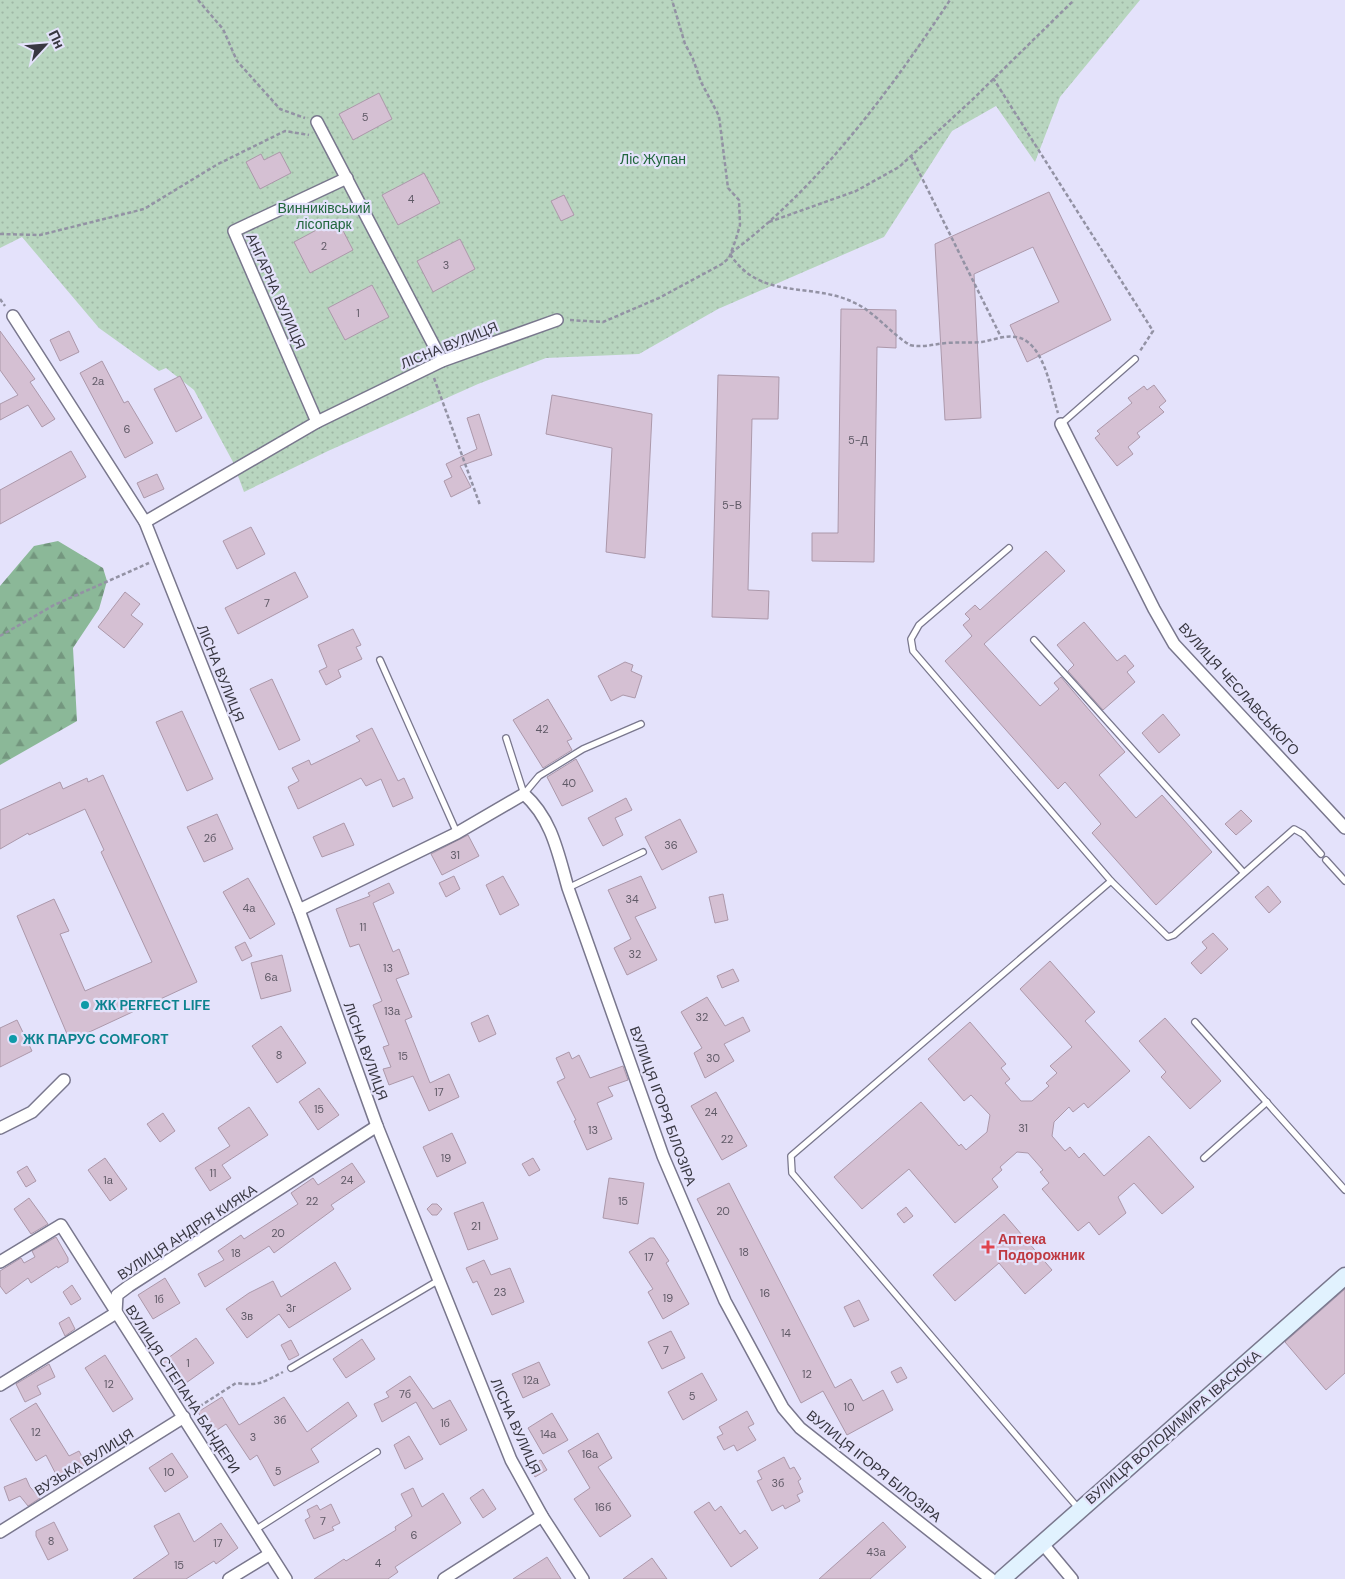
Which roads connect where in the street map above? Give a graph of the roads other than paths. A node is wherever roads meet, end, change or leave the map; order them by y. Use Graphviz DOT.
graph roads {
  1 [pos="317,122"];
  2 [pos="347,178"];
  3 [pos="13,316"];
  4 [pos="557,320"];
  5 [pos="1135,359"];
  6 [pos="442,361"];
  7 [pos="317,422"];
  8 [pos="1062,424"];
  9 [pos="145,522"];
  10 [pos="1008,548"];
  11 [pos="1034,640"];
  12 [pos="380,660"];
  13 [pos="641,724"];
  14 [pos="506,738"];
  15 [pos="524,794"];
  16 [pos="1345,828"];
  17 [pos="457,833"];
  18 [pos="643,852"];
  19 [pos="1321,854"];
  20 [pos="1326,860"];
  21 [pos="1243,872"];
  22 [pos="1111,881"];
  23 [pos="1345,881"];
  24 [pos="568,888"];
  25 [pos="299,910"];
  26 [pos="1195,1022"];
  27 [pos="64,1080"];
  28 [pos="1266,1102"];
  29 [pos="377,1126"];
  30 [pos="0,1128"];
  31 [pos="1204,1158"];
  32 [pos="1345,1190"];
  33 [pos="0,1262"];
  34 [pos="1345,1276"];
  35 [pos="438,1280"];
  36 [pos="116,1313"];
  37 [pos="291,1368"];
  38 [pos="0,1386"];
  39 [pos="184,1417"];
  40 [pos="377,1452"];
  41 [pos="1079,1509"];
  42 [pos="542,1516"];
  43 [pos="255,1530"];
  44 [pos="0,1532"];
  45 [pos="1042,1542"];
  46 [pos="270,1554"];
  47 [pos="229,1579"];
  48 [pos="286,1579"];
  49 [pos="444,1579"];
  50 [pos="582,1579"];
  51 [pos="991,1579"];
  52 [pos="1002,1579"];
  53 [pos="1072,1579"];
  1 -- 2 [label="street"];
  2 -- 6 [label="street"];
  2 -- 7 [label="street, АНГАРНА ВУЛИЦЯ"];
  3 -- 9 [label="street, ЛІСНА ВУЛИЦЯ"];
  4 -- 6 [label="street, ЛІСНА ВУЛИЦЯ"];
  5 -- 8 [label="lane"];
  6 -- 7 [label="street, ЛІСНА ВУЛИЦЯ"];
  7 -- 9 [label="street, ЛІСНА ВУЛИЦЯ"];
  8 -- 16 [label="street, ВУЛИЦЯ ЧЕСЛАВСЬКОГО"];
  9 -- 25 [label="street, ЛІСНА ВУЛИЦЯ"];
  10 -- 22 [label="lane"];
  11 -- 21 [label="lane"];
  12 -- 17 [label="lane"];
  13 -- 15 [label="lane"];
  14 -- 15 [label="lane"];
  15 -- 17 [label="street"];
  15 -- 24 [label="street, ВУЛИЦЯ ІГОРЯ БІЛОЗІРА"];
  17 -- 25 [label="street"];
  18 -- 24 [label="lane"];
  19 -- 21 [label="lane"];
  20 -- 23 [label="lane"];
  21 -- 22 [label="lane"];
  22 -- 41 [label="lane"];
  24 -- 51 [label="street, ВУЛИЦЯ ІГОРЯ БІЛОЗІРА"];
  25 -- 29 [label="street, ЛІСНА ВУЛИЦЯ"];
  26 -- 28 [label="lane"];
  27 -- 30 [label="street"];
  28 -- 31 [label="lane"];
  28 -- 32 [label="lane"];
  29 -- 35 [label="street, ЛІСНА ВУЛИЦЯ"];
  29 -- 36 [label="street, ВУЛИЦЯ АНДРІЯ КИЯКА"];
  33 -- 36 [label="street, ВУЛИЦЯ СТЕПАНА БАНДЕРИ"];
  34 -- 41 [label="main road, ВУЛИЦЯ ВОЛОДИМИРА ІВАСЮКА"];
  35 -- 37 [label="lane"];
  35 -- 42 [label="street, ЛІСНА ВУЛИЦЯ"];
  36 -- 38 [label="street"];
  36 -- 39 [label="street, ВУЛИЦЯ СТЕПАНА БАНДЕРИ"];
  39 -- 43 [label="street, ВУЛИЦЯ СТЕПАНА БАНДЕРИ"];
  39 -- 44 [label="street, ВУЗЬКА ВУЛИЦЯ"];
  40 -- 43 [label="lane"];
  41 -- 45 [label="main road, ВУЛИЦЯ ВОЛОДИМИРА ІВАСЮКА"];
  42 -- 49 [label="street"];
  42 -- 50 [label="street, ЛІСНА ВУЛИЦЯ"];
  43 -- 46 [label="street, ВУЛИЦЯ СТЕПАНА БАНДЕРИ"];
  45 -- 52 [label="main road, ВУЛИЦЯ ВОЛОДИМИРА ІВАСЮКА"];
  45 -- 53 [label="street"];
  46 -- 47 [label="street"];
  46 -- 48 [label="street, ВУЛИЦЯ СТЕПАНА БАНДЕРИ"];
}
